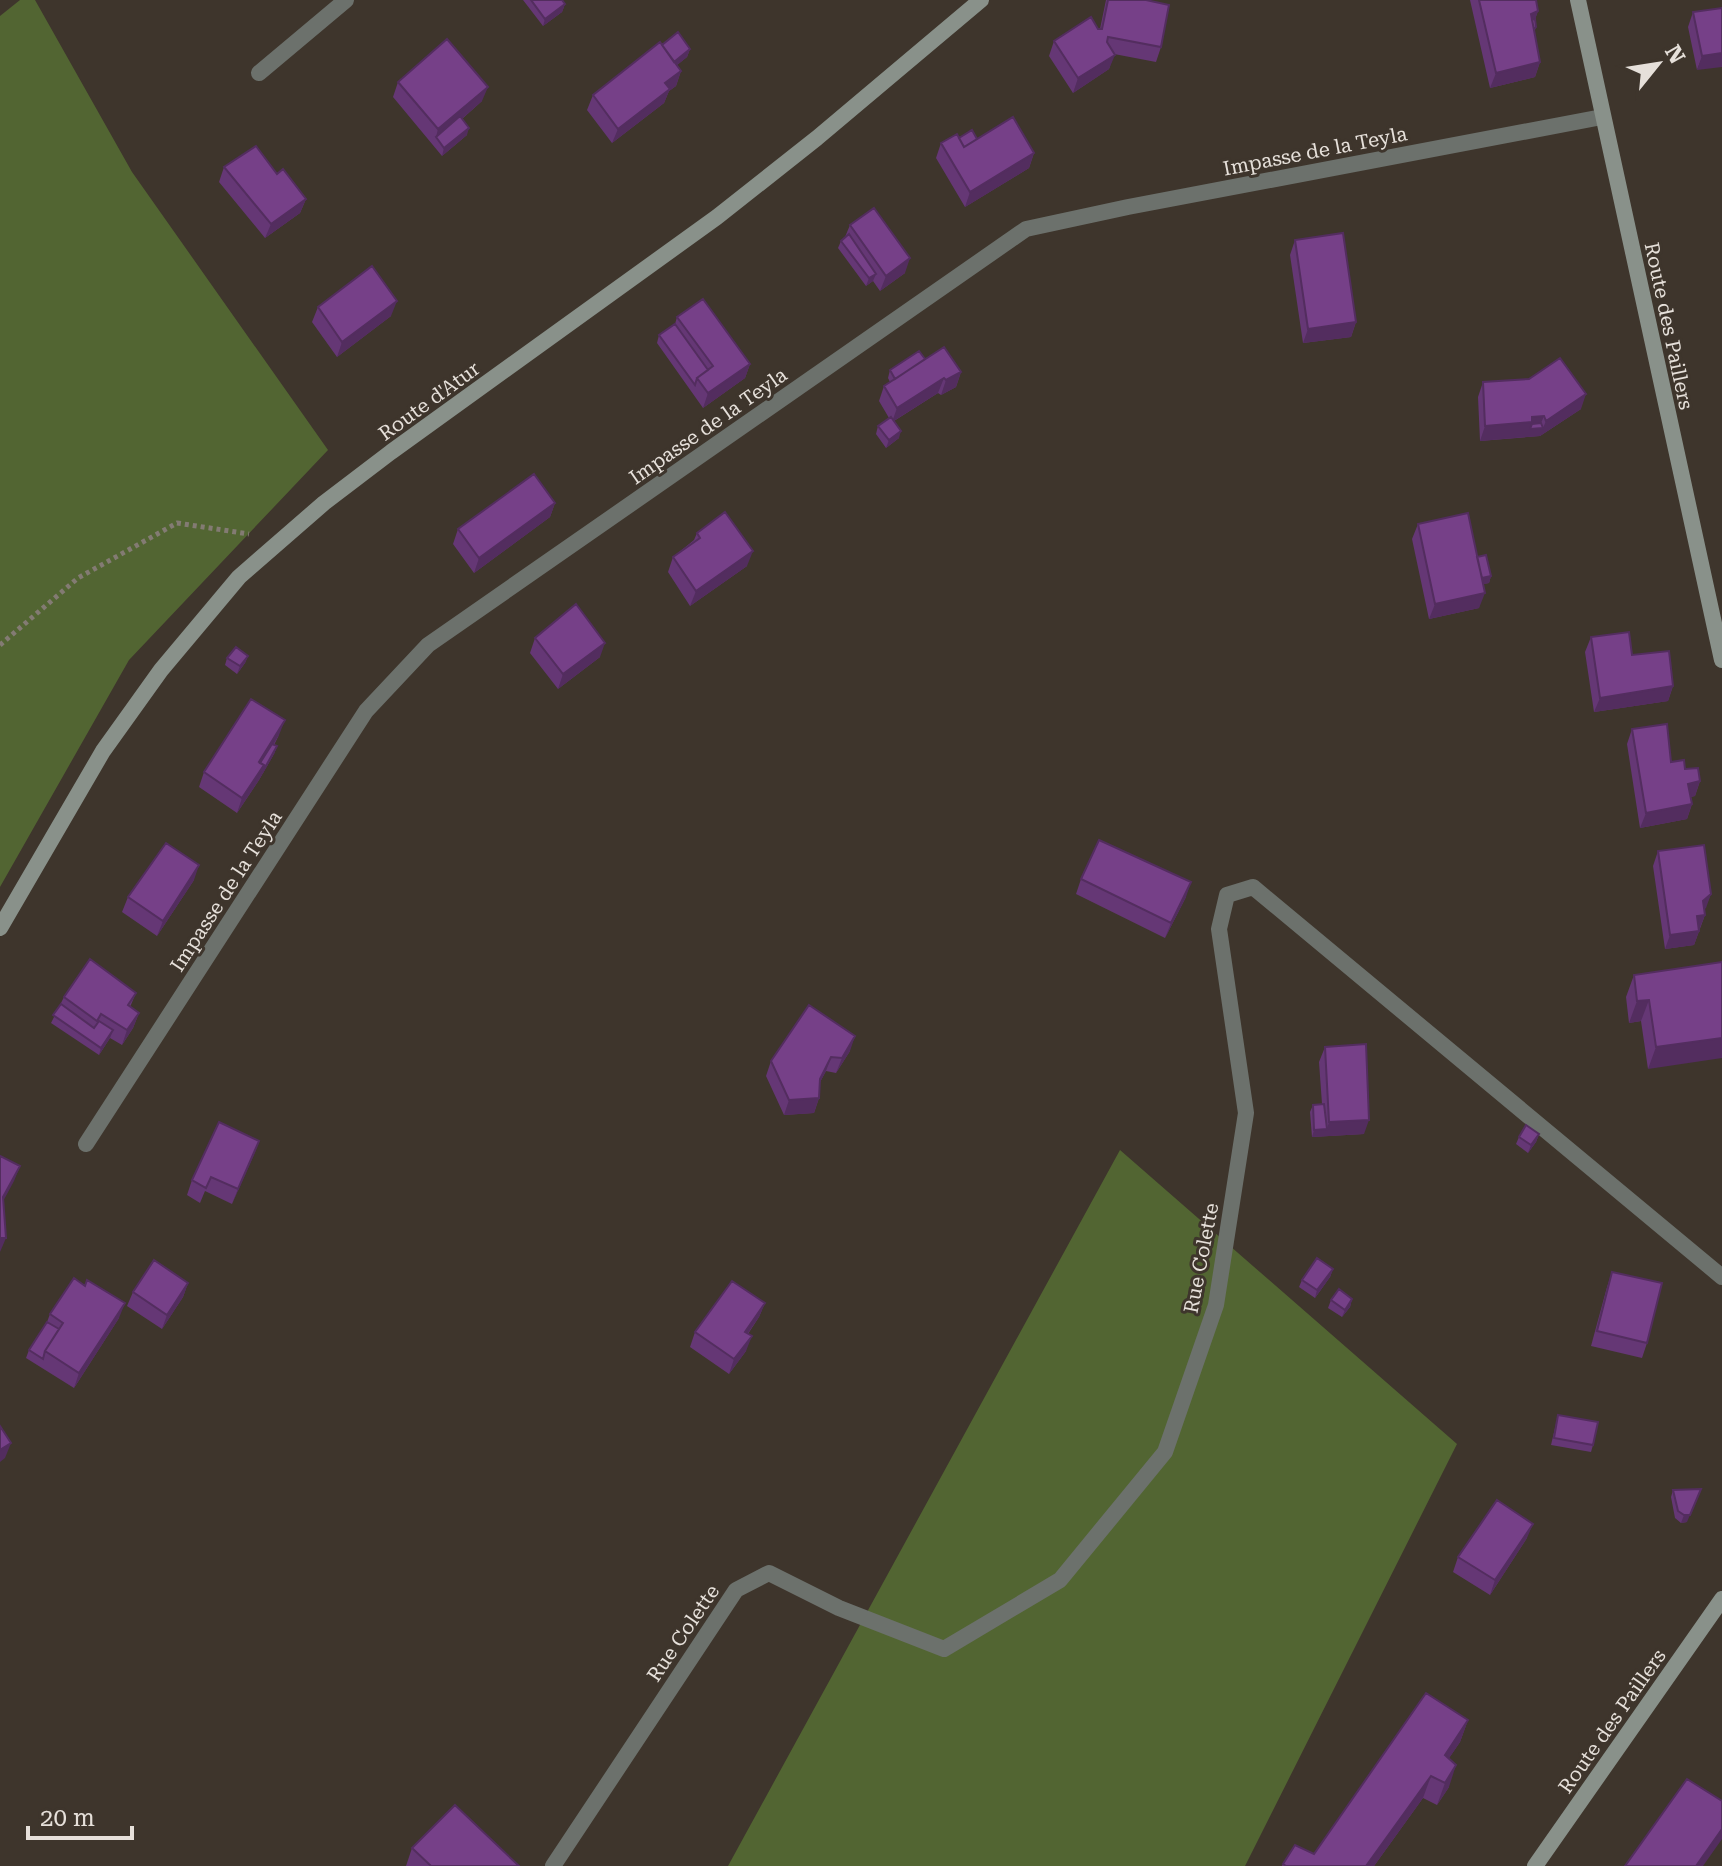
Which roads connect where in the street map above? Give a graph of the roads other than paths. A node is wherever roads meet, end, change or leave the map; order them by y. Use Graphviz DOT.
graph roads {
  1 [pos="346,0"];
  2 [pos="981,0"];
  3 [pos="1578,0"];
  4 [pos="259,73"];
  5 [pos="1602,117"];
  6 [pos="1722,660"];
  7 [pos="0,928"];
  8 [pos="86,1144"];
  9 [pos="1722,1277"];
  10 [pos="1722,1599"];
  11 [pos="553,1866"];
  12 [pos="1535,1866"];
  1 -- 4 [label="street"];
  2 -- 7 [label="main road, Route d'Atur"];
  3 -- 5 [label="main road, Route des Paillers"];
  5 -- 6 [label="main road, Route des Paillers"];
  5 -- 8 [label="street, Impasse de la Teyla"];
  9 -- 11 [label="street, Rue Colette"];
  10 -- 12 [label="main road, Route des Paillers"];
}
